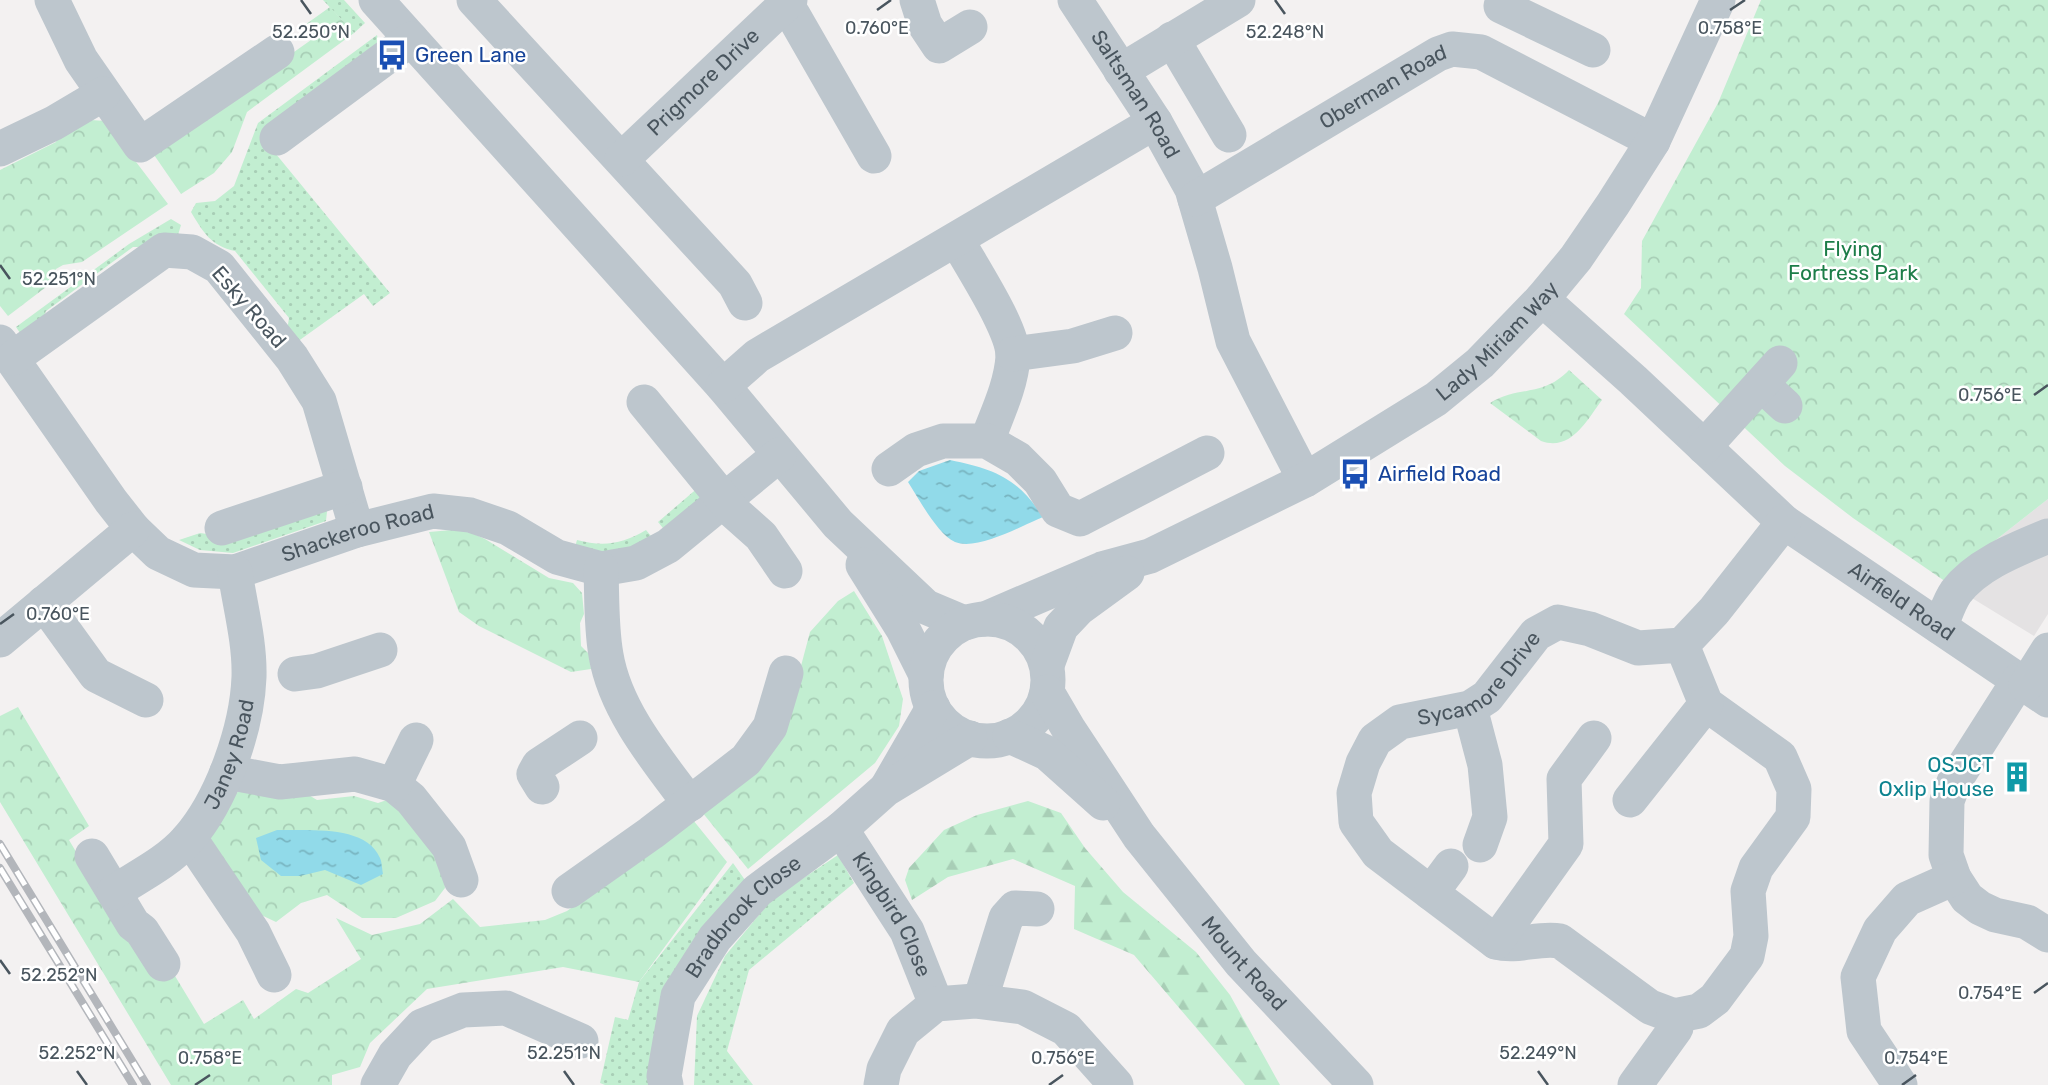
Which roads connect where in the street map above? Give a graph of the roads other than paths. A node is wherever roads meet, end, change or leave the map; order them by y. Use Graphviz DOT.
graph roads {
  1 [pos="52,0"];
  2 [pos="376,0"];
  3 [pos="474,0"];
  4 [pos="917,0"];
  5 [pos="1238,0"];
  6 [pos="1718,0"];
  7 [pos="787,3"];
  8 [pos="1503,3"];
  9 [pos="1088,5"];
  10 [pos="970,27"];
  11 [pos="411,39"];
  12 [pos="1172,39"];
  13 [pos="1592,50"];
  14 [pos="1481,51"];
  15 [pos="277,52"];
  16 [pos="1121,71"];
  17 [pos="103,94"];
  18 [pos="1155,122"];
  19 [pos="1229,135"];
  20 [pos="278,138"];
  21 [pos="1653,141"];
  22 [pos="0,149"];
  23 [pos="874,156"];
  24 [pos="622,159"];
  25 [pos="1194,194"];
  26 [pos="957,240"];
  27 [pos="1542,299"];
  28 [pos="745,303"];
  29 [pos="1115,333"];
  30 [pos="1013,354"];
  31 [pos="7,358"];
  32 [pos="1775,384"];
  33 [pos="723,386"];
  34 [pos="643,402"];
  35 [pos="987,441"];
  36 [pos="1703,447"];
  37 [pos="1207,453"];
  38 [pos="779,456"];
  39 [pos="888,469"];
  40 [pos="1305,480"];
  41 [pos="345,487"];
  42 [pos="725,502"];
  43 [pos="1784,522"];
  44 [pos="838,524"];
  45 [pos="222,528"];
  46 [pos="133,529"];
  47 [pos="357,530"];
  48 [pos="2048,536"];
  49 [pos="1150,556"];
  50 [pos="601,569"];
  51 [pos="785,571"];
  52 [pos="235,572"];
  53 [pos="44,603"];
  54 [pos="974,621"];
  55 [pos="1940,627"];
  56 [pos="0,639"];
  57 [pos="1682,645"];
  58 [pos="380,650"];
  59 [pos="2048,650"];
  60 [pos="786,673"];
  61 [pos="926,675"];
  62 [pos="273,676"];
  63 [pos="1047,678"];
  64 [pos="2031,688"];
  65 [pos="146,700"];
  66 [pos="1706,704"];
  67 [pos="933,708"];
  68 [pos="1470,708"];
  69 [pos="600,724"];
  70 [pos="1010,736"];
  71 [pos="970,738"];
  72 [pos="1594,738"];
  73 [pos="416,740"];
  74 [pos="227,772"];
  75 [pos="394,785"];
  76 [pos="542,787"];
  77 [pos="886,789"];
  78 [pos="1630,800"];
  79 [pos="690,804"];
  80 [pos="841,828"];
  81 [pos="1139,836"];
  82 [pos="188,839"];
  83 [pos="1480,845"];
  84 [pos="92,856"];
  85 [pos="1954,878"];
  86 [pos="461,880"];
  87 [pos="569,891"];
  88 [pos="114,892"];
  89 [pos="1037,909"];
  90 [pos="2048,935"];
  91 [pos="1496,942"];
  92 [pos="163,964"];
  93 [pos="274,975"];
  94 [pos="980,1001"];
  95 [pos="936,1004"];
  96 [pos="1674,1016"];
  97 [pos="589,1044"];
  98 [pos="378,1085"];
  99 [pos="666,1085"];
  100 [pos="881,1085"];
  101 [pos="1116,1085"];
  102 [pos="1356,1085"];
  103 [pos="1635,1085"];
  104 [pos="1900,1085"];
  1 -- 17 [label="street"];
  2 -- 11 [label="street"];
  3 -- 24 [label="street"];
  4 -- 10 [label="street"];
  5 -- 12 [label="street"];
  6 -- 21 [label="street, Lady Miriam Way"];
  7 -- 23 [label="street, Prigmore Drive"];
  7 -- 24 [label="street, Prigmore Drive"];
  8 -- 13 [label="street"];
  8 -- 14 [label="street"];
  9 -- 16 [label="street, Saltsman Road"];
  11 -- 20 [label="street"];
  11 -- 33 [label="street"];
  12 -- 16 [label="street"];
  12 -- 19 [label="street"];
  14 -- 21 [label="street, Oberman Road"];
  14 -- 25 [label="street, Oberman Road"];
  15 -- 17 [label="street"];
  16 -- 18 [label="street, Saltsman Road"];
  17 -- 22 [label="street"];
  18 -- 25 [label="street, Saltsman Road"];
  18 -- 26 [label="street"];
  21 -- 27 [label="street, Lady Miriam Way"];
  24 -- 28 [label="street"];
  25 -- 40 [label="street, Saltsman Road"];
  26 -- 30 [label="street"];
  26 -- 33 [label="street"];
  27 -- 36 [label="street, Airfield Road"];
  27 -- 40 [label="street, Lady Miriam Way"];
  29 -- 30 [label="street"];
  30 -- 35 [label="street"];
  31 -- 41 [label="street, Esky Road"];
  31 -- 46 [label="street, Shackeroo Road"];
  32 -- 36 [label="street"];
  33 -- 38 [label="street"];
  34 -- 42 [label="street"];
  35 -- 37 [label="street"];
  35 -- 39 [label="street"];
  36 -- 43 [label="street, Airfield Road"];
  38 -- 42 [label="street, Shackeroo Road"];
  38 -- 44 [label="street"];
  40 -- 49 [label="street, Lady Miriam Way"];
  41 -- 45 [label="street"];
  41 -- 47 [label="street, Esky Road"];
  42 -- 50 [label="street, Shackeroo Road"];
  42 -- 51 [label="street"];
  43 -- 55 [label="street, Airfield Road"];
  43 -- 57 [label="street"];
  44 -- 54 [label="street"];
  44 -- 61 [label="street"];
  46 -- 52 [label="street, Shackeroo Road"];
  46 -- 53 [label="street"];
  47 -- 50 [label="street, Shackeroo Road"];
  47 -- 52 [label="street, Shackeroo Road"];
  48 -- 55 [label="street"];
  49 -- 54 [label="street, Lady Miriam Way"];
  49 -- 63 [label="street, Lady Miriam Way"];
  50 -- 69 [label="street"];
  52 -- 62 [label="street, Janey Road"];
  53 -- 56 [label="street"];
  53 -- 65 [label="street"];
  54 -- 61 [label="street"];
  54 -- 63 [label="street"];
  55 -- 64 [label="street, Airfield Road"];
  57 -- 66 [label="street"];
  57 -- 68 [label="street, Sycamore Drive"];
  58 -- 62 [label="street"];
  59 -- 64 [label="street"];
  60 -- 79 [label="street"];
  61 -- 67 [label="street"];
  62 -- 74 [label="street, Janey Road"];
  63 -- 70 [label="street"];
  63 -- 81 [label="street, Mount Road"];
  64 -- 85 [label="street"];
  66 -- 78 [label="street"];
  66 -- 96 [label="street"];
  67 -- 71 [label="street"];
  67 -- 77 [label="street, Bradbrook Close"];
  68 -- 83 [label="street"];
  68 -- 91 [label="street, Sycamore Drive"];
  69 -- 76 [label="street"];
  69 -- 79 [label="street"];
  70 -- 71 [label="street"];
  70 -- 81 [label="street, Mount Road"];
  71 -- 77 [label="street, Bradbrook Close"];
  72 -- 91 [label="street"];
  73 -- 75 [label="street"];
  74 -- 75 [label="street"];
  74 -- 82 [label="street, Janey Road"];
  75 -- 86 [label="street"];
  77 -- 80 [label="street, Bradbrook Close"];
  79 -- 87 [label="street"];
  80 -- 95 [label="street, Kingbird Close"];
  80 -- 99 [label="street, Bradbrook Close"];
  81 -- 102 [label="street, Mount Road"];
  82 -- 88 [label="street, Janey Road"];
  82 -- 93 [label="street"];
  84 -- 88 [label="street"];
  85 -- 90 [label="street"];
  85 -- 104 [label="street"];
  88 -- 92 [label="street"];
  89 -- 94 [label="street"];
  91 -- 96 [label="street"];
  94 -- 95 [label="street"];
  94 -- 101 [label="street"];
  95 -- 100 [label="street"];
  96 -- 103 [label="street"];
  97 -- 98 [label="street"];
}
